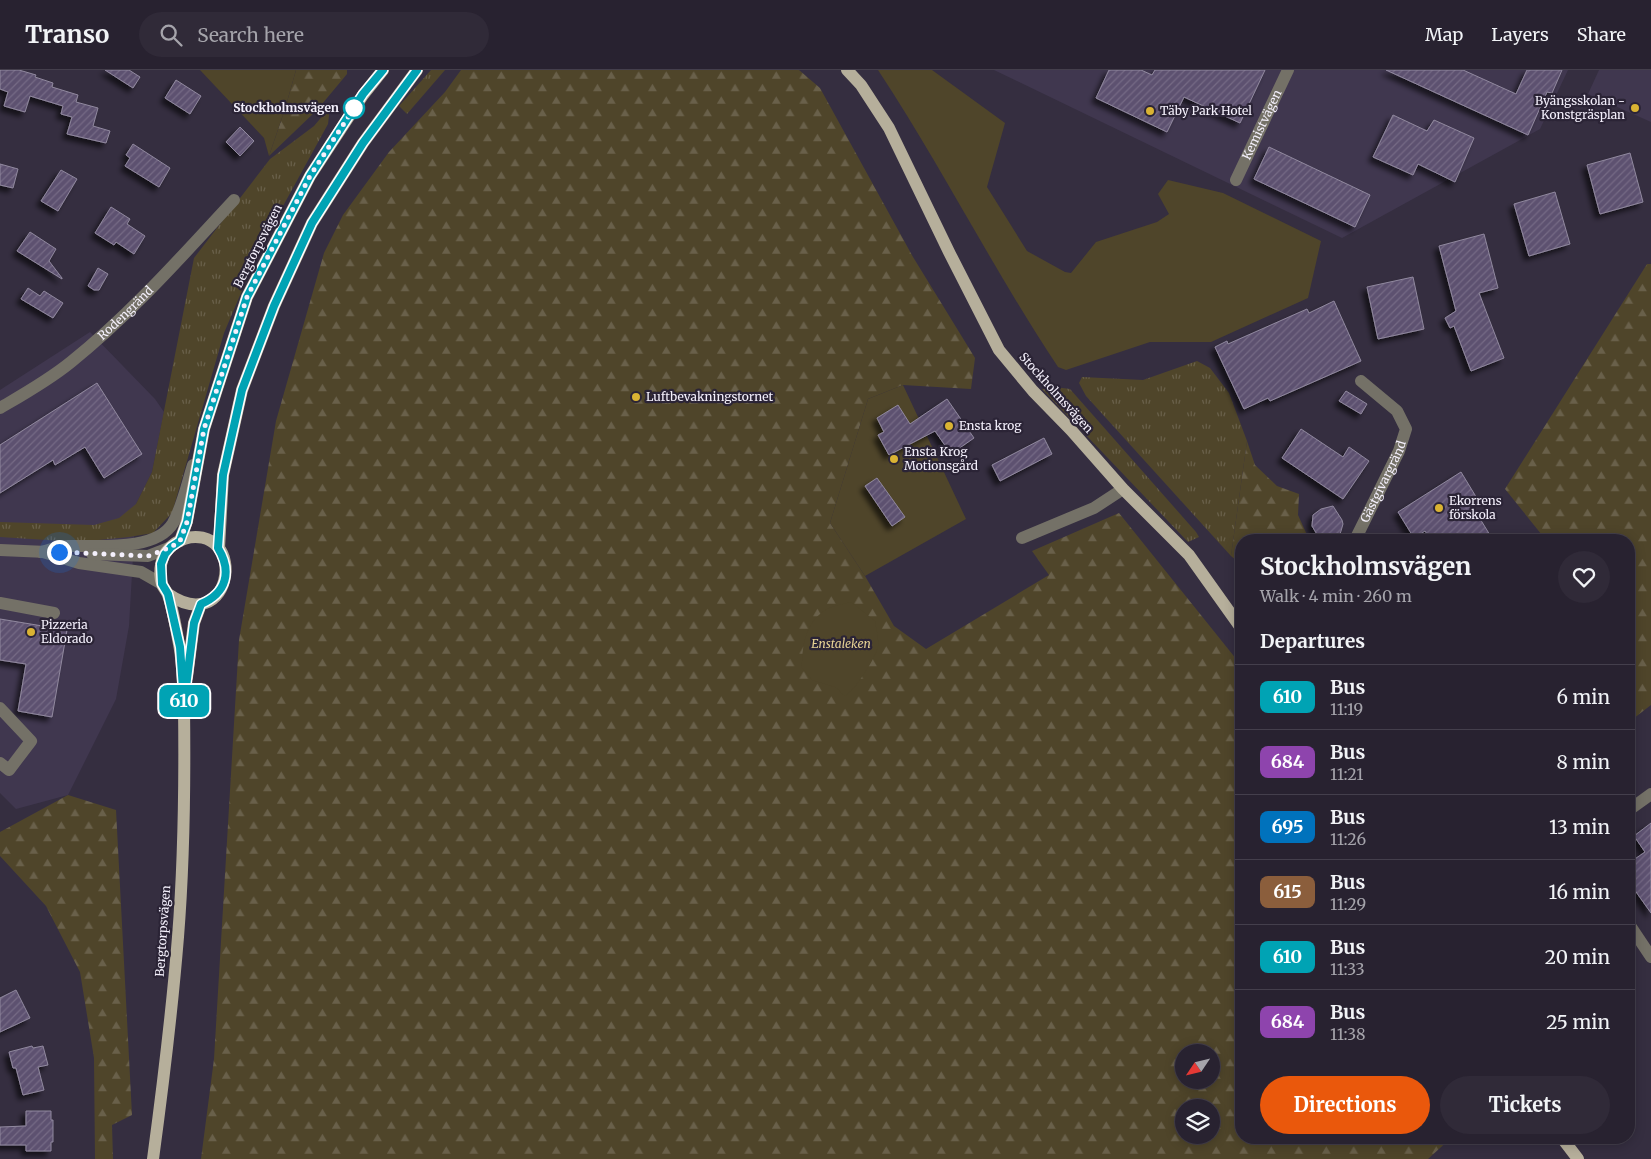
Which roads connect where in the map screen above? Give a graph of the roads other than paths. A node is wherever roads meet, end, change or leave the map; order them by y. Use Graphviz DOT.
graph roads {
  1 [pos="383,70"];
  2 [pos="417,70"];
  3 [pos="847,70"];
  4 [pos="1288,70"];
  5 [pos="1236,180"];
  6 [pos="234,200"];
  7 [pos="1361,381"];
  8 [pos="0,408"];
  9 [pos="204,429"];
  10 [pos="1124,489"];
  11 [pos="1358,534"];
  12 [pos="1022,538"];
  13 [pos="176,544"];
  14 [pos="218,548"];
  15 [pos="0,550"];
  16 [pos="41,552"];
  17 [pos="165,589"];
  18 [pos="0,604"];
  19 [pos="201,604"];
  20 [pos="54,614"];
  21 [pos="1235,620"];
  22 [pos="184,703"];
  23 [pos="0,708"];
  24 [pos="0,763"];
  25 [pos="1651,794"];
  26 [pos="1635,806"];
  27 [pos="1635,933"];
  28 [pos="1651,957"];
  29 [pos="1567,1144"];
  30 [pos="153,1159"];
  31 [pos="1578,1159"];
  1 -- 9 [label="main road, Bergtorpsvägen"];
  2 -- 14 [label="main road"];
  3 -- 10 [label="main road, Stockholmsvägen"];
  4 -- 5 [label="street, Kemistvägen"];
  6 -- 8 [label="street, Rodengränd"];
  7 -- 11 [label="street, Gästgivargränd"];
  9 -- 13 [label="main road, Bergtorpsvägen"];
  9 -- 16 [label="street"];
  10 -- 12 [label="street"];
  10 -- 21 [label="main road, Stockholmsvägen"];
  13 -- 14 [label="main road"];
  13 -- 16 [label="street"];
  13 -- 17 [label="main road, Bergtorpsvägen"];
  14 -- 19 [label="main road"];
  15 -- 16 [label="street"];
  16 -- 17 [label="street"];
  17 -- 19 [label="main road"];
  17 -- 22 [label="main road, Bergtorpsvägen"];
  18 -- 20 [label="street"];
  19 -- 22 [label="main road, Bergtorpsvägen"];
  22 -- 30 [label="main road, Bergtorpsvägen"];
  23 -- 24 [label="street"];
  25 -- 26 [label="street"];
  27 -- 28 [label="street"];
  29 -- 31 [label="main road"];
}
